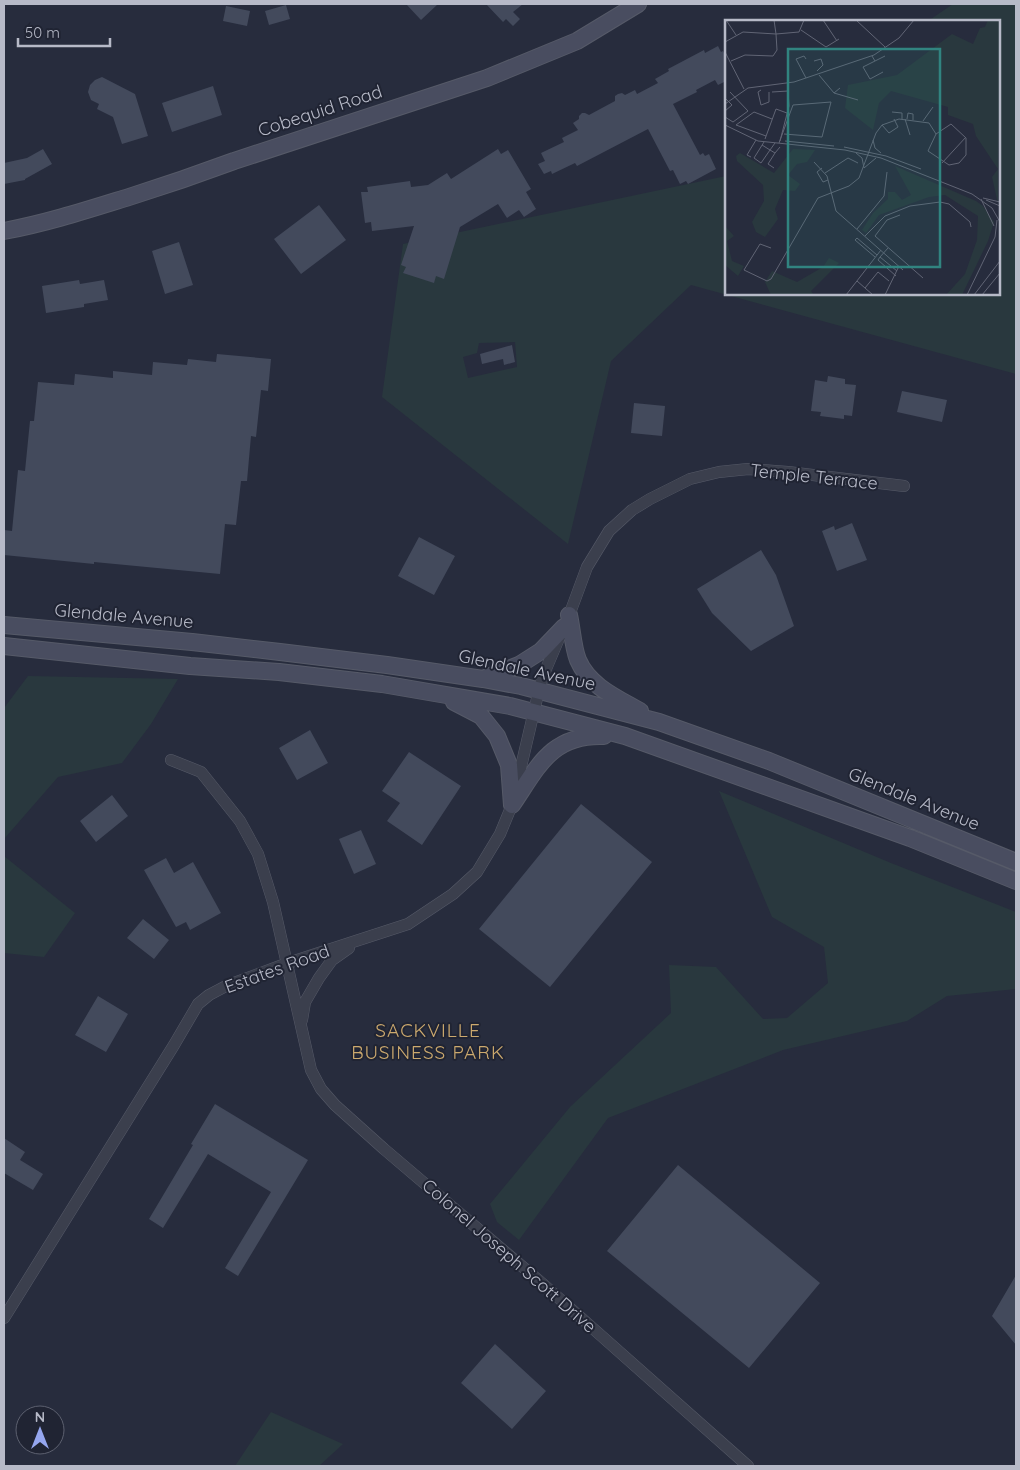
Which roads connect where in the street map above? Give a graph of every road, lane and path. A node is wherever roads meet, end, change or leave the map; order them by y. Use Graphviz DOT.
graph roads {
  1 [pos="638,4"];
  2 [pos="4,231"];
  3 [pos="904,486"];
  4 [pos="567,621"];
  5 [pos="4,625"];
  6 [pos="4,646"];
  7 [pos="483,679"];
  8 [pos="539,690"];
  9 [pos="432,693"];
  10 [pos="534,713"];
  11 [pos="659,722"];
  12 [pos="624,736"];
  13 [pos="171,760"];
  14 [pos="512,805"];
  15 [pos="1016,862"];
  16 [pos="1016,881"];
  17 [pos="361,940"];
  18 [pos="288,964"];
  19 [pos="302,1026"];
  20 [pos="4,1318"];
  21 [pos="748,1466"];
  1 -- 2 [label="main road, Cobequid Road"];
  3 -- 4 [label="street, Temple Terrace"];
  4 -- 7 [label="main road"];
  4 -- 8 [label="street, Temple Terrace"];
  4 -- 11 [label="main road"];
  5 -- 7 [label="main road, Glendale Avenue"];
  6 -- 9 [label="main road"];
  7 -- 8 [label="main road, Glendale Avenue"];
  8 -- 10 [label="street, Temple Terrace"];
  8 -- 11 [label="main road, Glendale Avenue"];
  9 -- 10 [label="main road"];
  9 -- 14 [label="main road"];
  10 -- 12 [label="main road"];
  10 -- 14 [label="street, Estates Road"];
  11 -- 15 [label="main road, Glendale Avenue"];
  12 -- 14 [label="main road"];
  12 -- 16 [label="main road"];
  13 -- 18 [label="street, Colonel Joseph Scott Drive"];
  14 -- 17 [label="street, Estates Road"];
  17 -- 18 [label="street, Estates Road"];
  17 -- 19 [label="street, Colonel Joseph Scott Drive"];
  18 -- 19 [label="street, Colonel Joseph Scott Drive"];
  18 -- 20 [label="street, Estates Road"];
  19 -- 21 [label="street, Colonel Joseph Scott Drive"];
}
